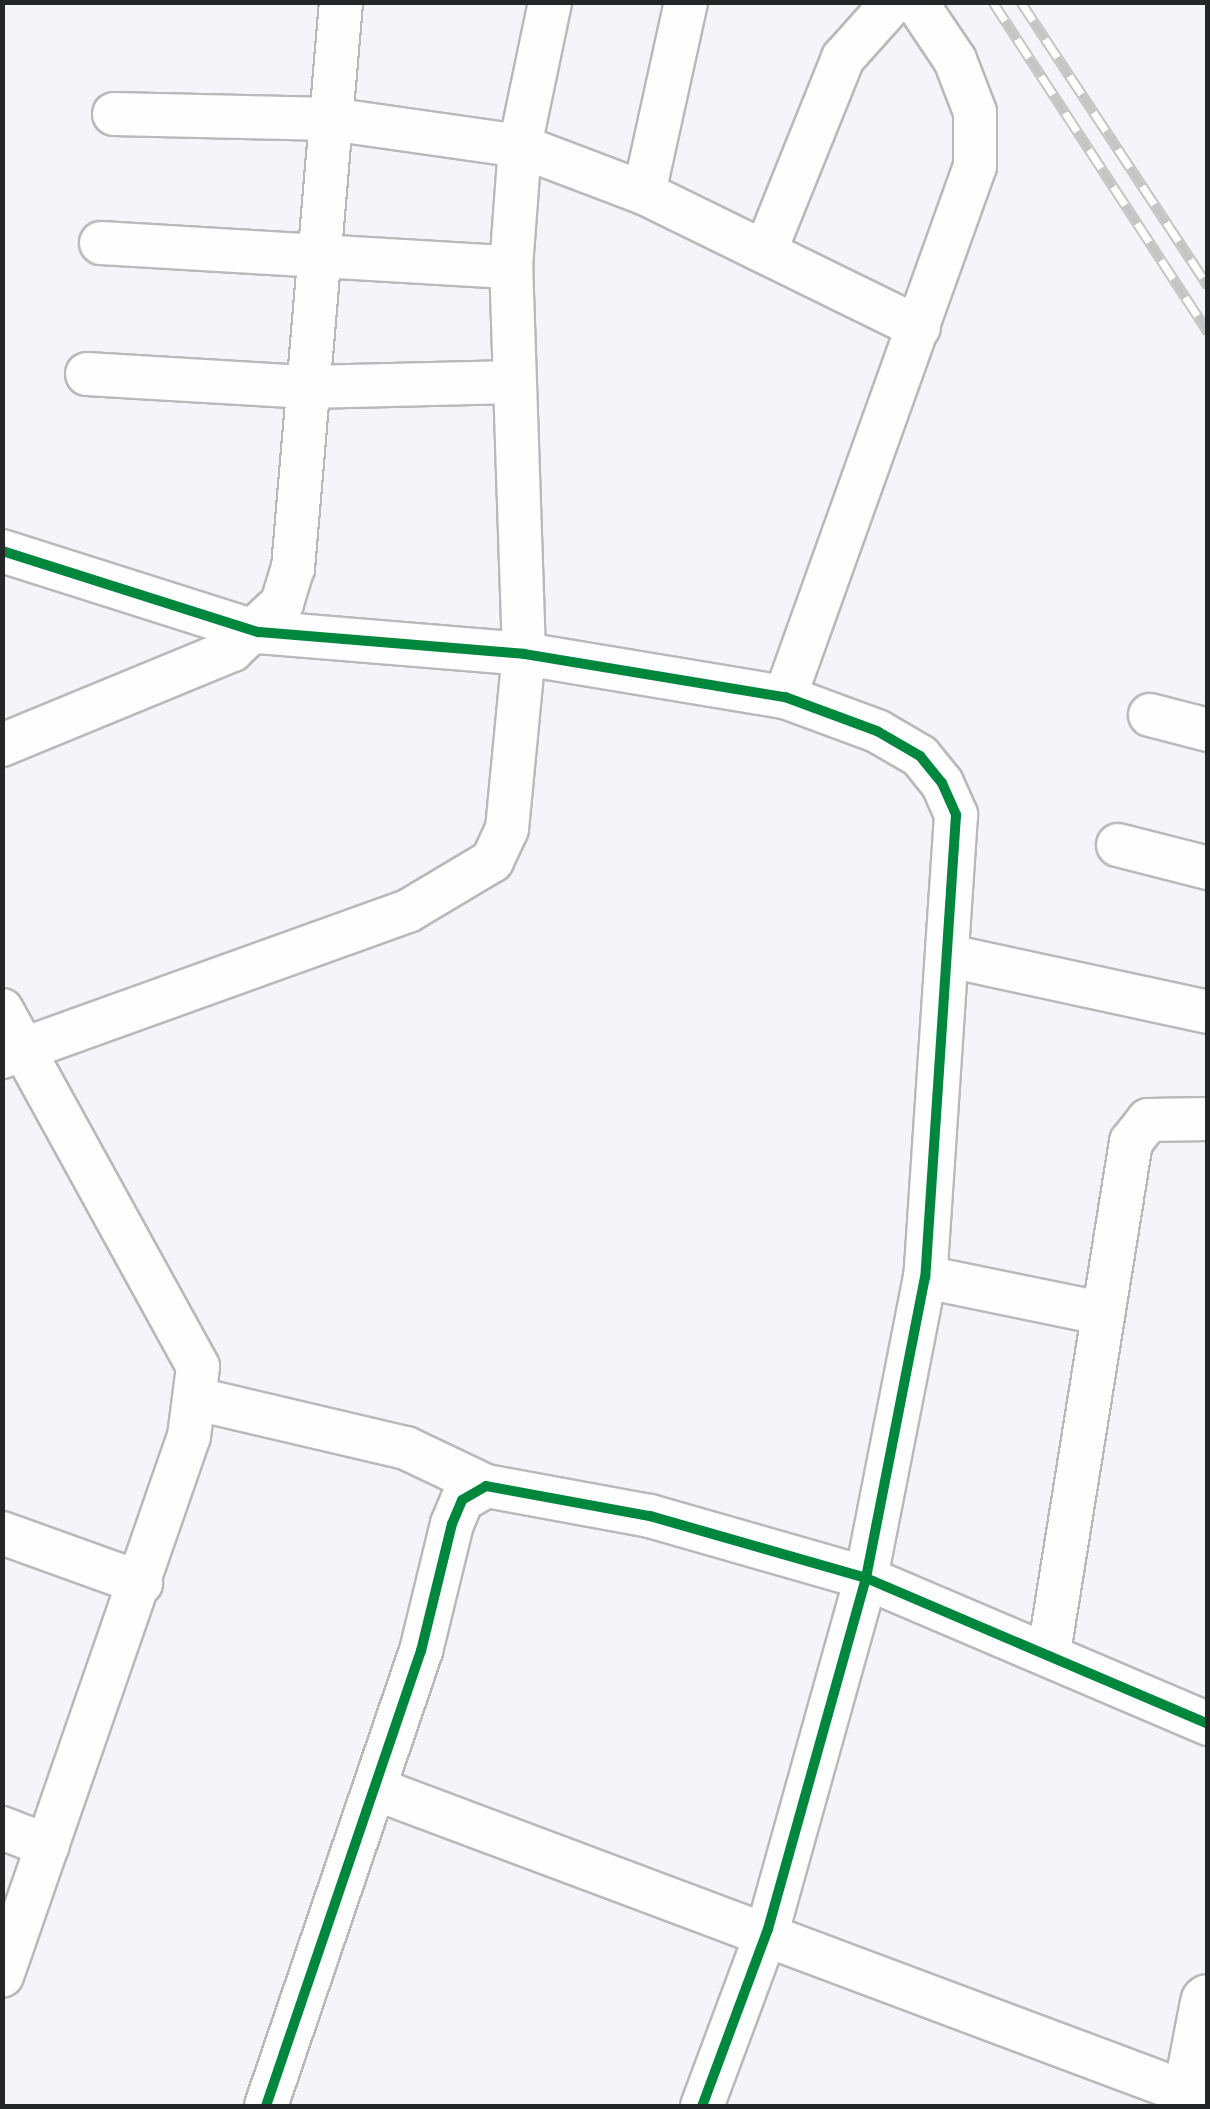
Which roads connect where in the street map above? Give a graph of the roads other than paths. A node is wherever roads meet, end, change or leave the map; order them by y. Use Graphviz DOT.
graph roads {
  1 [pos="341,2"];
  2 [pos="550,2"];
  3 [pos="686,2"];
  4 [pos="894,2"];
  5 [pos="916,2"];
  6 [pos="114,114"];
  7 [pos="330,119"];
  8 [pos="520,146"];
  9 [pos="644,193"];
  10 [pos="101,243"];
  11 [pos="765,252"];
  12 [pos="318,254"];
  13 [pos="511,267"];
  14 [pos="919,328"];
  15 [pos="87,374"];
  16 [pos="514,382"];
  17 [pos="308,387"];
  18 [pos="2,551"];
  19 [pos="258,632"];
  20 [pos="524,654"];
  21 [pos="785,697"];
  22 [pos="1150,715"];
  23 [pos="1208,730"];
  24 [pos="4,739"];
  25 [pos="1118,845"];
  26 [pos="1208,868"];
  27 [pos="948,956"];
  28 [pos="2,1010"];
  29 [pos="1208,1012"];
  30 [pos="13,1053"];
  31 [pos="1208,1119"];
  32 [pos="926,1277"];
  33 [pos="1101,1313"];
  34 [pos="197,1399"];
  35 [pos="486,1486"];
  36 [pos="2,1533"];
  37 [pos="866,1578"];
  38 [pos="141,1583"];
  39 [pos="1049,1652"];
  40 [pos="1208,1724"];
  41 [pos="376,1789"];
  42 [pos="2,1828"];
  43 [pos="48,1846"];
  44 [pos="768,1929"];
  45 [pos="2,1976"];
  46 [pos="1208,2002"];
  47 [pos="1189,2100"];
  48 [pos="266,2106"];
  49 [pos="702,2106"];
  1 -- 7 [label="street"];
  2 -- 8 [label="street"];
  3 -- 9 [label="street"];
  4 -- 11 [label="street"];
  5 -- 14 [label="street"];
  6 -- 7 [label="street"];
  7 -- 8 [label="street"];
  7 -- 12 [label="street"];
  8 -- 9 [label="street"];
  8 -- 13 [label="street"];
  9 -- 11 [label="street"];
  10 -- 12 [label="street"];
  11 -- 14 [label="street"];
  12 -- 13 [label="street"];
  12 -- 17 [label="street"];
  13 -- 16 [label="street"];
  14 -- 21 [label="street"];
  15 -- 17 [label="street"];
  16 -- 17 [label="street"];
  16 -- 20 [label="street"];
  17 -- 19 [label="street"];
  18 -- 19 [label="street"];
  19 -- 20 [label="street"];
  19 -- 24 [label="street"];
  20 -- 21 [label="street"];
  20 -- 30 [label="street"];
  21 -- 27 [label="street"];
  22 -- 23 [label="street"];
  25 -- 26 [label="street"];
  27 -- 29 [label="street"];
  27 -- 32 [label="street"];
  28 -- 30 [label="street"];
  30 -- 34 [label="street"];
  31 -- 33 [label="street"];
  32 -- 33 [label="street"];
  32 -- 37 [label="street"];
  33 -- 39 [label="street"];
  34 -- 35 [label="street"];
  34 -- 38 [label="street"];
  35 -- 37 [label="street"];
  35 -- 41 [label="street"];
  36 -- 38 [label="street"];
  37 -- 39 [label="street"];
  37 -- 44 [label="street"];
  38 -- 43 [label="street"];
  39 -- 40 [label="street"];
  41 -- 44 [label="street"];
  41 -- 48 [label="street"];
  42 -- 43 [label="street"];
  43 -- 45 [label="street"];
  44 -- 47 [label="street"];
  44 -- 49 [label="street"];
  46 -- 47 [label="street"];
}
